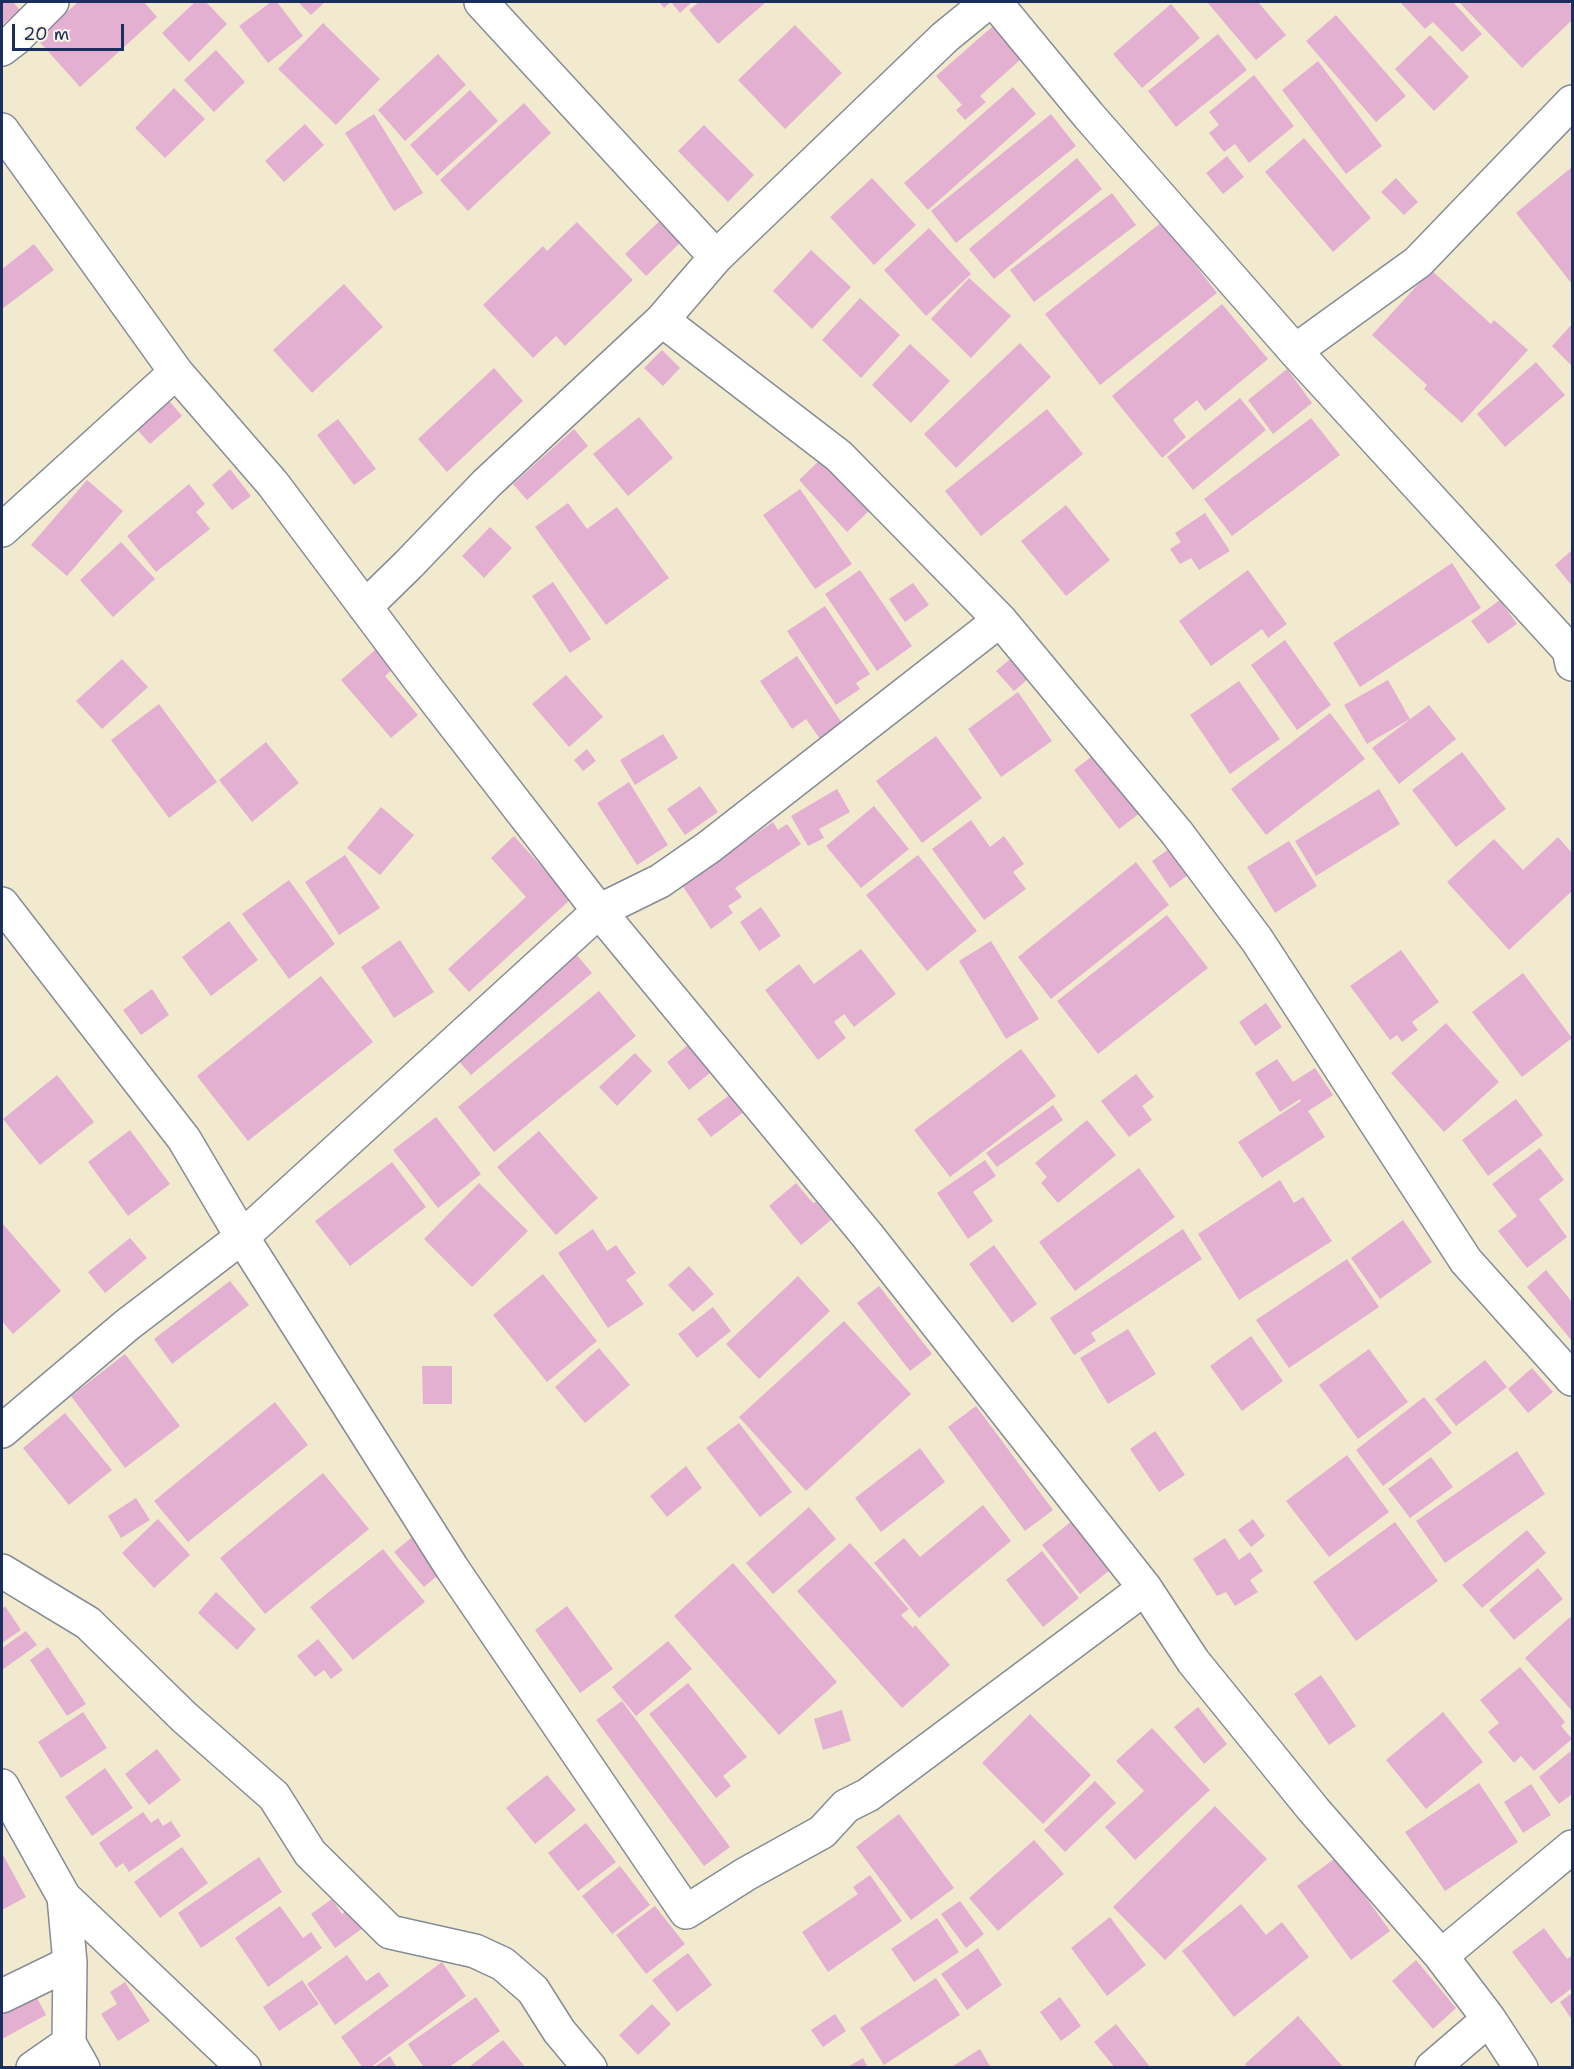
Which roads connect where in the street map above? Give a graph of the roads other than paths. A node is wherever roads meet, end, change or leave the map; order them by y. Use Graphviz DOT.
graph roads {
  1 [pos="51,2"];
  2 [pos="480,2"];
  3 [pos="988,2"];
  4 [pos="994,2"];
  5 [pos="2,49"];
  6 [pos="1572,102"];
  7 [pos="2,130"];
  8 [pos="716,257"];
  9 [pos="662,320"];
  10 [pos="1295,351"];
  11 [pos="176,372"];
  12 [pos="2,530"];
  13 [pos="365,607"];
  14 [pos="1000,620"];
  15 [pos="1572,664"];
  16 [pos="2,904"];
  17 [pos="599,911"];
  18 [pos="242,1237"];
  19 [pos="1572,1379"];
  20 [pos="2,1431"];
  21 [pos="2,1571"];
  22 [pos="1145,1588"];
  23 [pos="2,1786"];
  24 [pos="1572,1847"];
  25 [pos="64,1897"];
  26 [pos="1441,1956"];
  27 [pos="70,1963"];
  28 [pos="2,1996"];
  29 [pos="1489,2019"];
  30 [pos="76,2055"];
  31 [pos="33,2067"];
  32 [pos="244,2067"];
  33 [pos="590,2067"];
  34 [pos="1432,2067"];
  35 [pos="1521,2067"];
  1 -- 5 [label="street"];
  2 -- 8 [label="street"];
  3 -- 8 [label="street"];
  4 -- 10 [label="street"];
  6 -- 10 [label="street"];
  7 -- 11 [label="street"];
  8 -- 9 [label="street"];
  9 -- 13 [label="street"];
  9 -- 14 [label="street"];
  10 -- 15 [label="street"];
  11 -- 12 [label="street"];
  11 -- 13 [label="street"];
  13 -- 17 [label="street"];
  14 -- 17 [label="street"];
  14 -- 19 [label="street"];
  16 -- 18 [label="street"];
  17 -- 18 [label="street"];
  17 -- 22 [label="street"];
  18 -- 20 [label="street"];
  18 -- 22 [label="street"];
  21 -- 33 [label="street"];
  22 -- 26 [label="street"];
  23 -- 25 [label="street"];
  24 -- 26 [label="street"];
  25 -- 27 [label="street"];
  25 -- 32 [label="street"];
  26 -- 29 [label="street"];
  27 -- 28 [label="street"];
  27 -- 30 [label="street"];
  29 -- 34 [label="street"];
  29 -- 35 [label="street"];
  30 -- 31 [label="street"];
}
